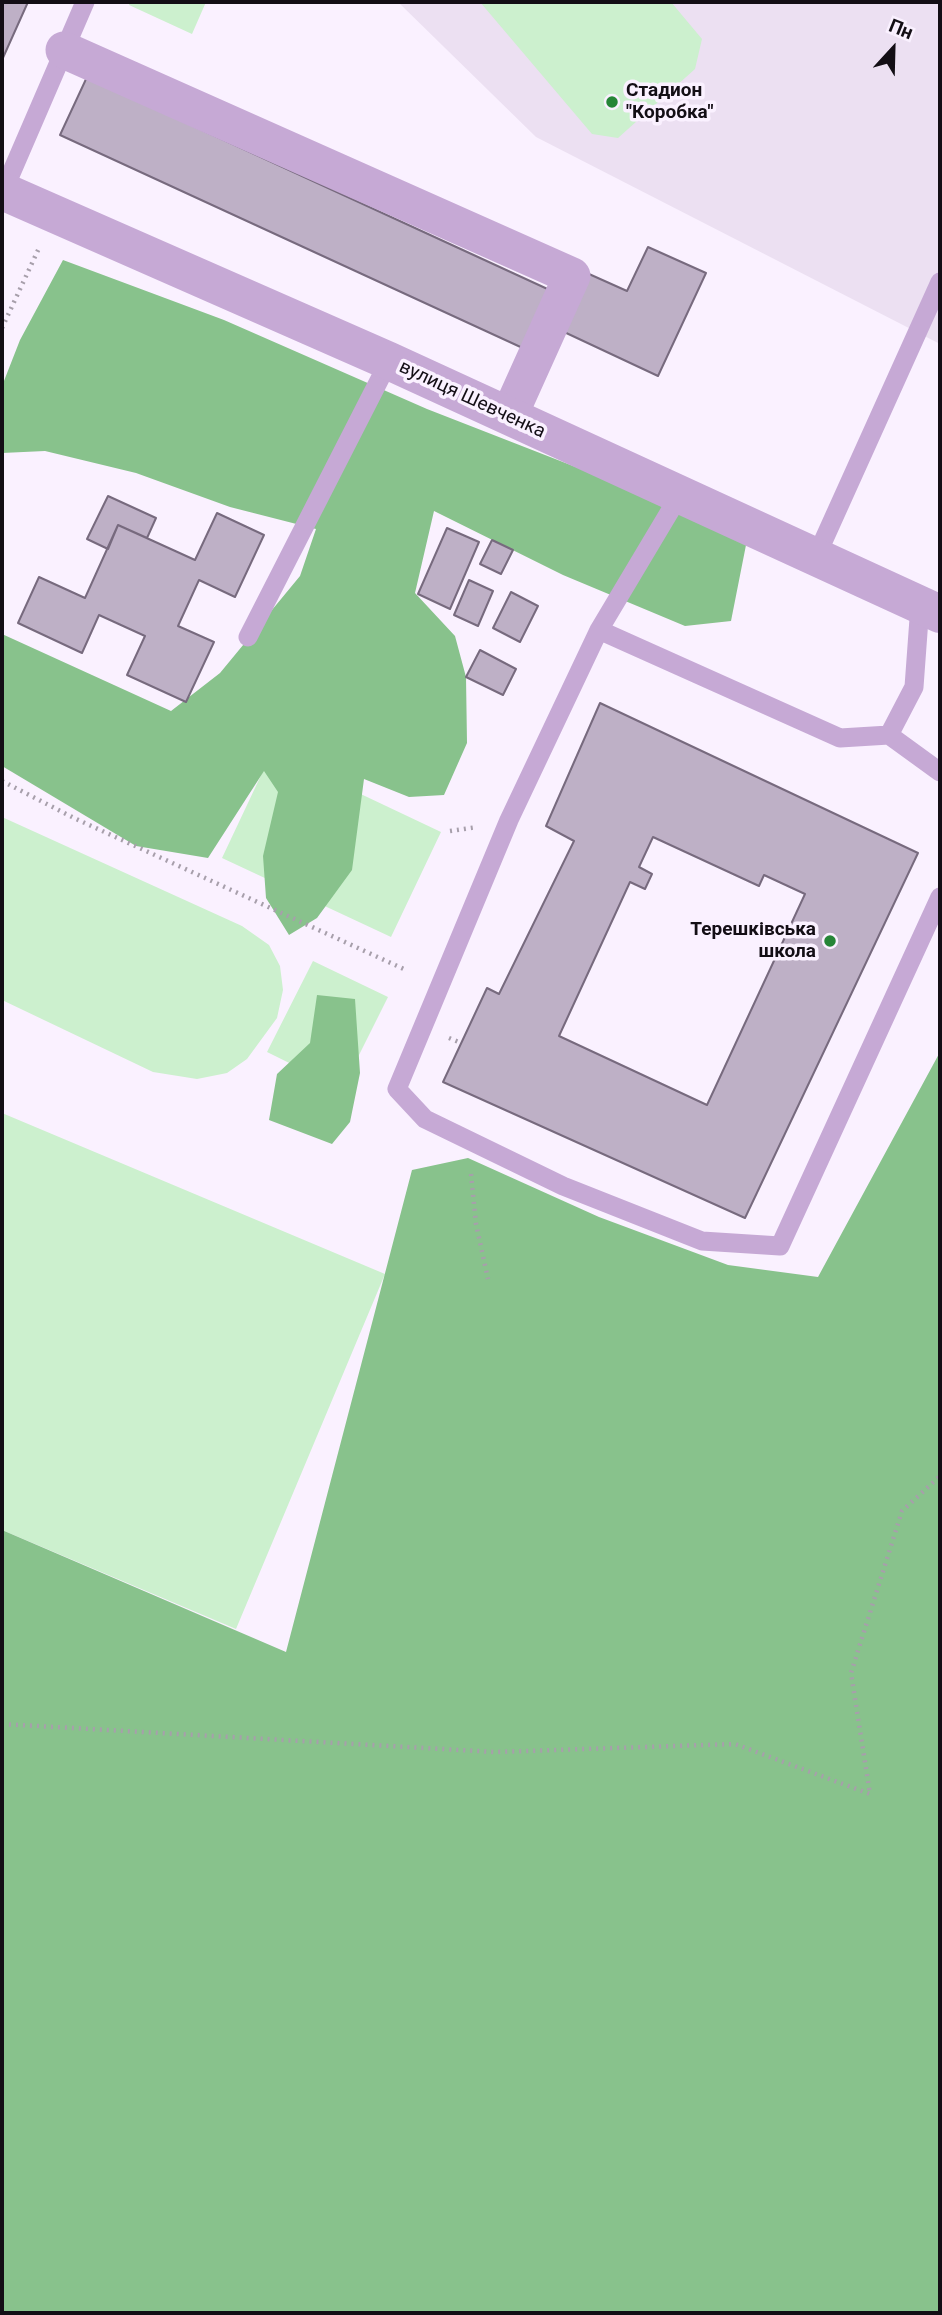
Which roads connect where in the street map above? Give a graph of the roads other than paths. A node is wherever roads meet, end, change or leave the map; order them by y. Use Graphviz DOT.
graph roads {
  1 [pos="85,2"];
  2 [pos="64,50"];
  3 [pos="2,191"];
  4 [pos="940,282"];
  5 [pos="389,361"];
  6 [pos="509,416"];
  7 [pos="679,496"];
  8 [pos="816,557"];
  9 [pos="930,609"];
  10 [pos="599,630"];
  11 [pos="248,637"];
  12 [pos="888,734"];
  13 [pos="940,772"];
  14 [pos="940,897"];
  1 -- 2 [label="lane"];
  2 -- 3 [label="lane"];
  2 -- 6 [label="street"];
  3 -- 5 [label="street, вулиця Шевченка"];
  4 -- 8 [label="lane"];
  5 -- 6 [label="street, вулиця Шевченка"];
  5 -- 11 [label="lane"];
  6 -- 7 [label="street, вулиця Шевченка"];
  7 -- 8 [label="street, вулиця Шевченка"];
  7 -- 10 [label="lane"];
  8 -- 9 [label="street, вулиця Шевченка"];
  9 -- 12 [label="lane"];
  10 -- 12 [label="lane"];
  10 -- 14 [label="lane"];
  12 -- 13 [label="lane"];
}
